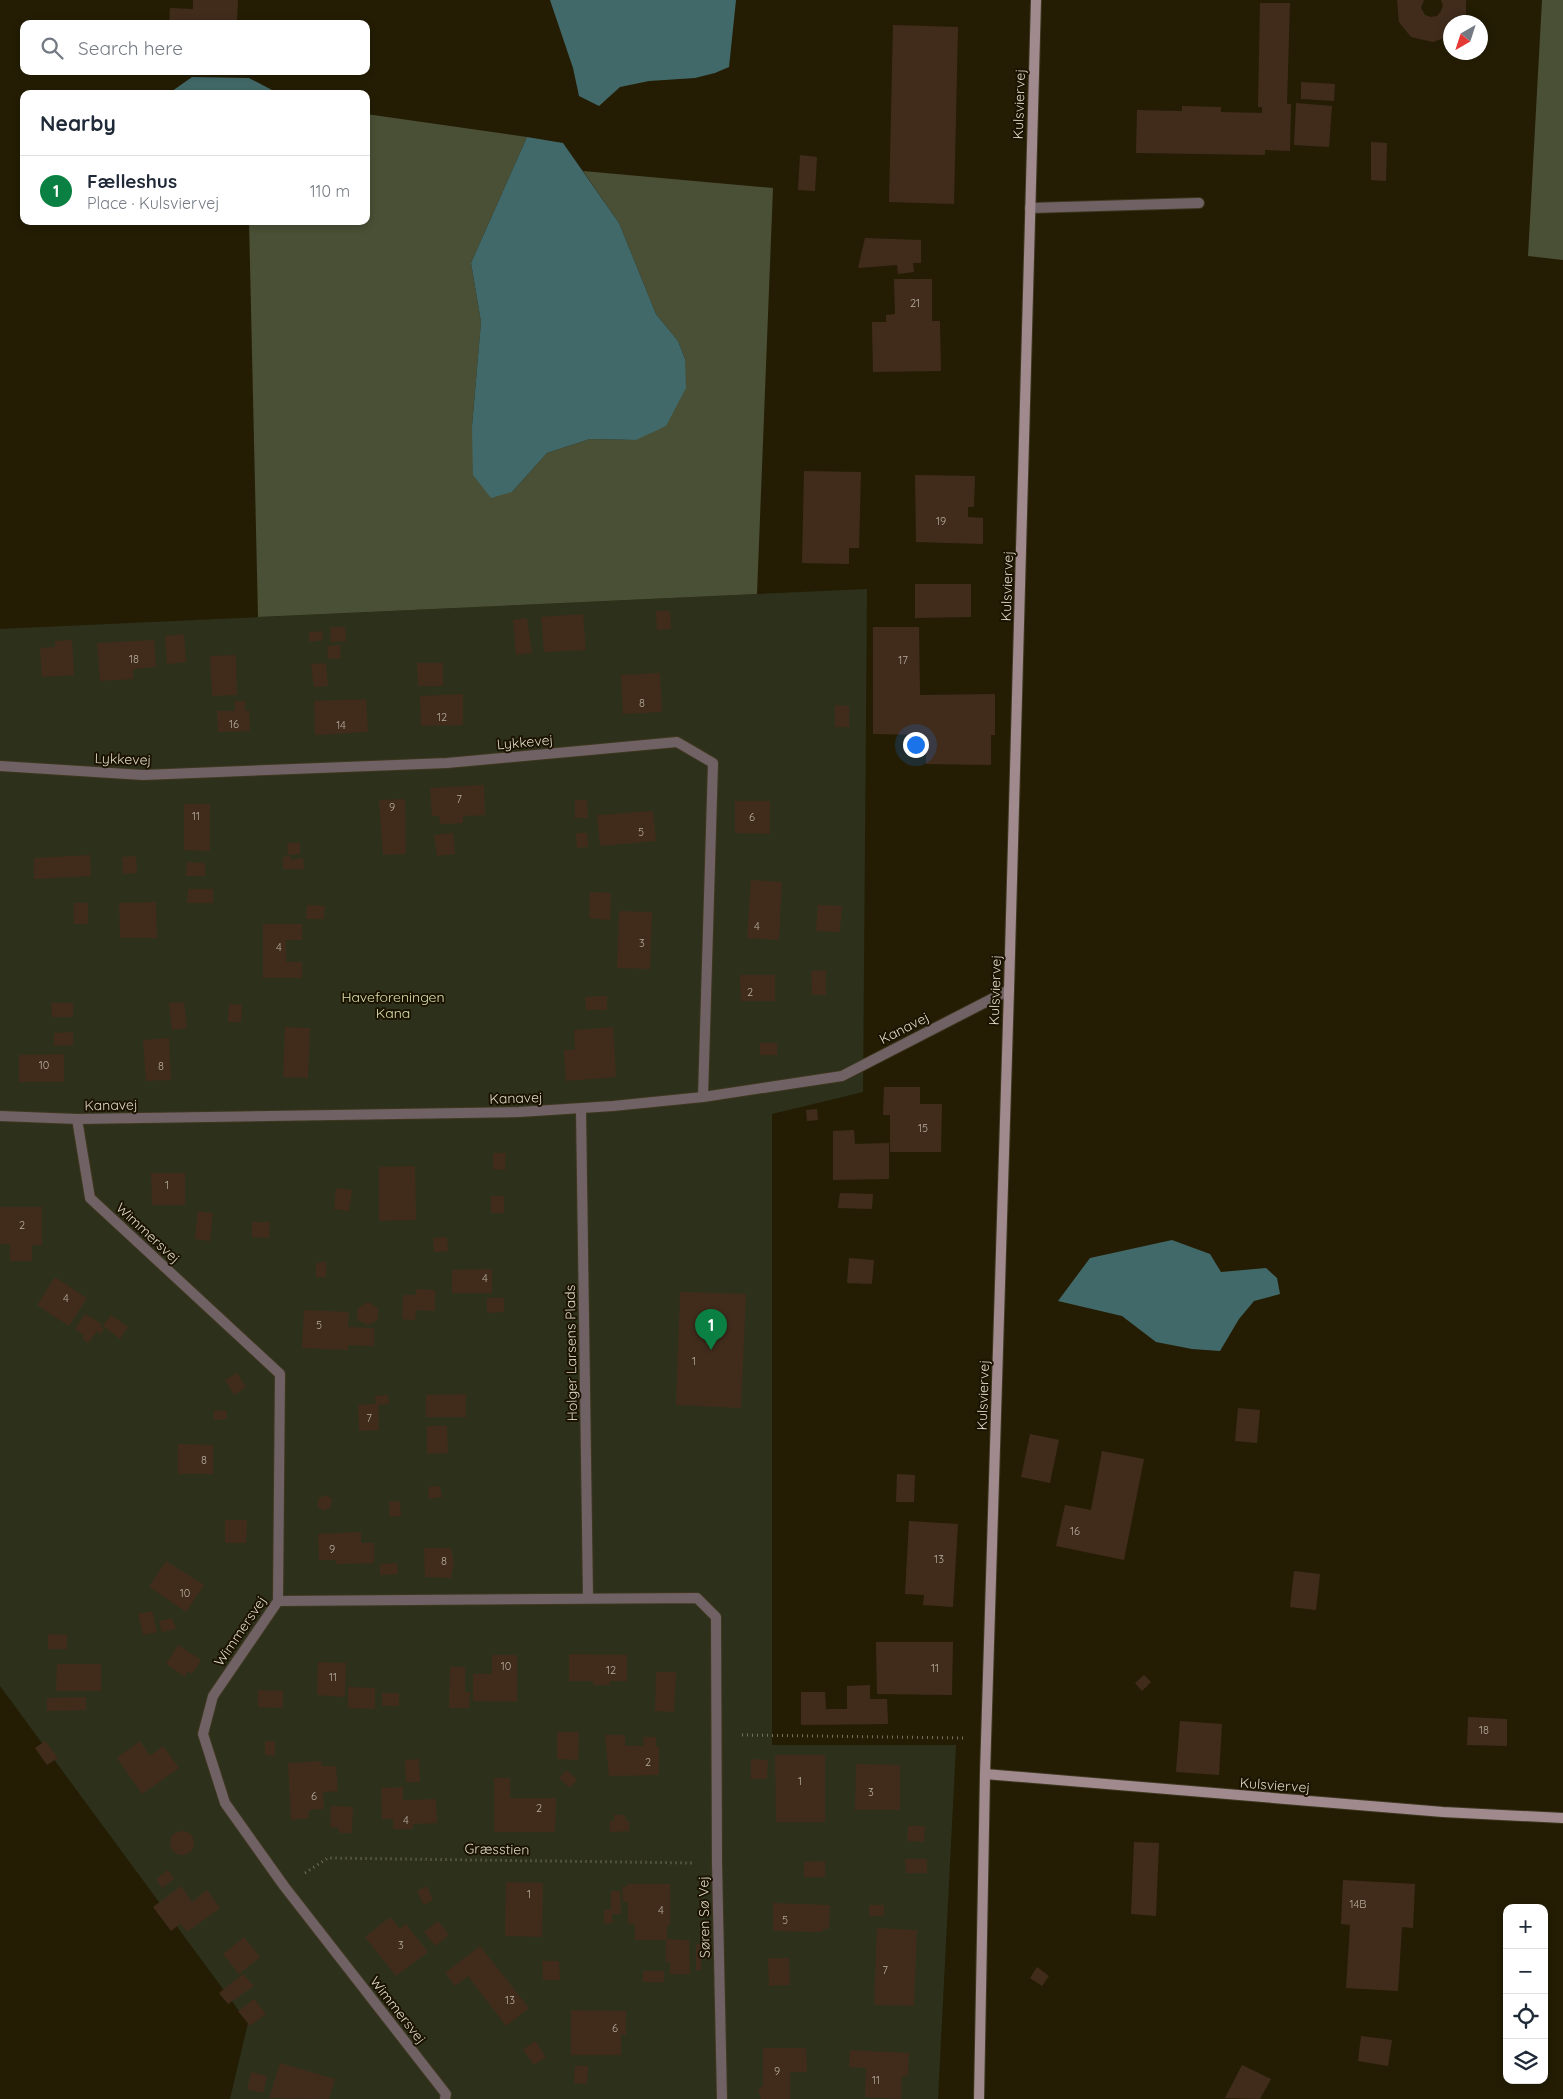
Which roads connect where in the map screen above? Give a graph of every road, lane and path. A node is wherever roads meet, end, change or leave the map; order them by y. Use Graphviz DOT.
graph roads {
  1 [pos="1036,0"];
  2 [pos="1199,203"];
  3 [pos="1030,208"];
  4 [pos="0,766"];
  5 [pos="1009,990"];
  6 [pos="702,1097"];
  7 [pos="581,1108"];
  8 [pos="0,1116"];
  9 [pos="77,1119"];
  10 [pos="588,1597"];
  11 [pos="278,1601"];
  12 [pos="716,1734"];
  13 [pos="986,1738"];
  14 [pos="985,1774"];
  15 [pos="1563,1818"];
  16 [pos="717,1863"];
  17 [pos="284,1886"];
  18 [pos="445,2099"];
  19 [pos="722,2099"];
  20 [pos="979,2099"];
  1 -- 3 [label="street, Kulsviervej"];
  2 -- 3 [label="lane"];
  3 -- 5 [label="street, Kulsviervej"];
  4 -- 6 [label="lane, Lykkevej"];
  5 -- 6 [label="lane, Kanavej"];
  5 -- 13 [label="street, Kulsviervej"];
  6 -- 7 [label="lane, Kanavej"];
  7 -- 9 [label="lane, Kanavej"];
  7 -- 10 [label="lane, Holger Larsens Plads"];
  8 -- 9 [label="lane, Kanavej"];
  9 -- 11 [label="lane, Wimmersvej"];
  10 -- 11 [label="lane, Søren Sø Vej"];
  10 -- 12 [label="lane, Søren Sø Vej"];
  11 -- 17 [label="lane, Wimmersvej"];
  12 -- 13 [label="path"];
  12 -- 16 [label="lane, Søren Sø Vej"];
  13 -- 14 [label="street, Kulsviervej"];
  14 -- 15 [label="street, Kulsviervej"];
  14 -- 20 [label="street, Kulsviervej"];
  16 -- 17 [label="path, Græsstien"];
  16 -- 19 [label="lane, Søren Sø Vej"];
  17 -- 18 [label="lane, Wimmersvej"];
}
